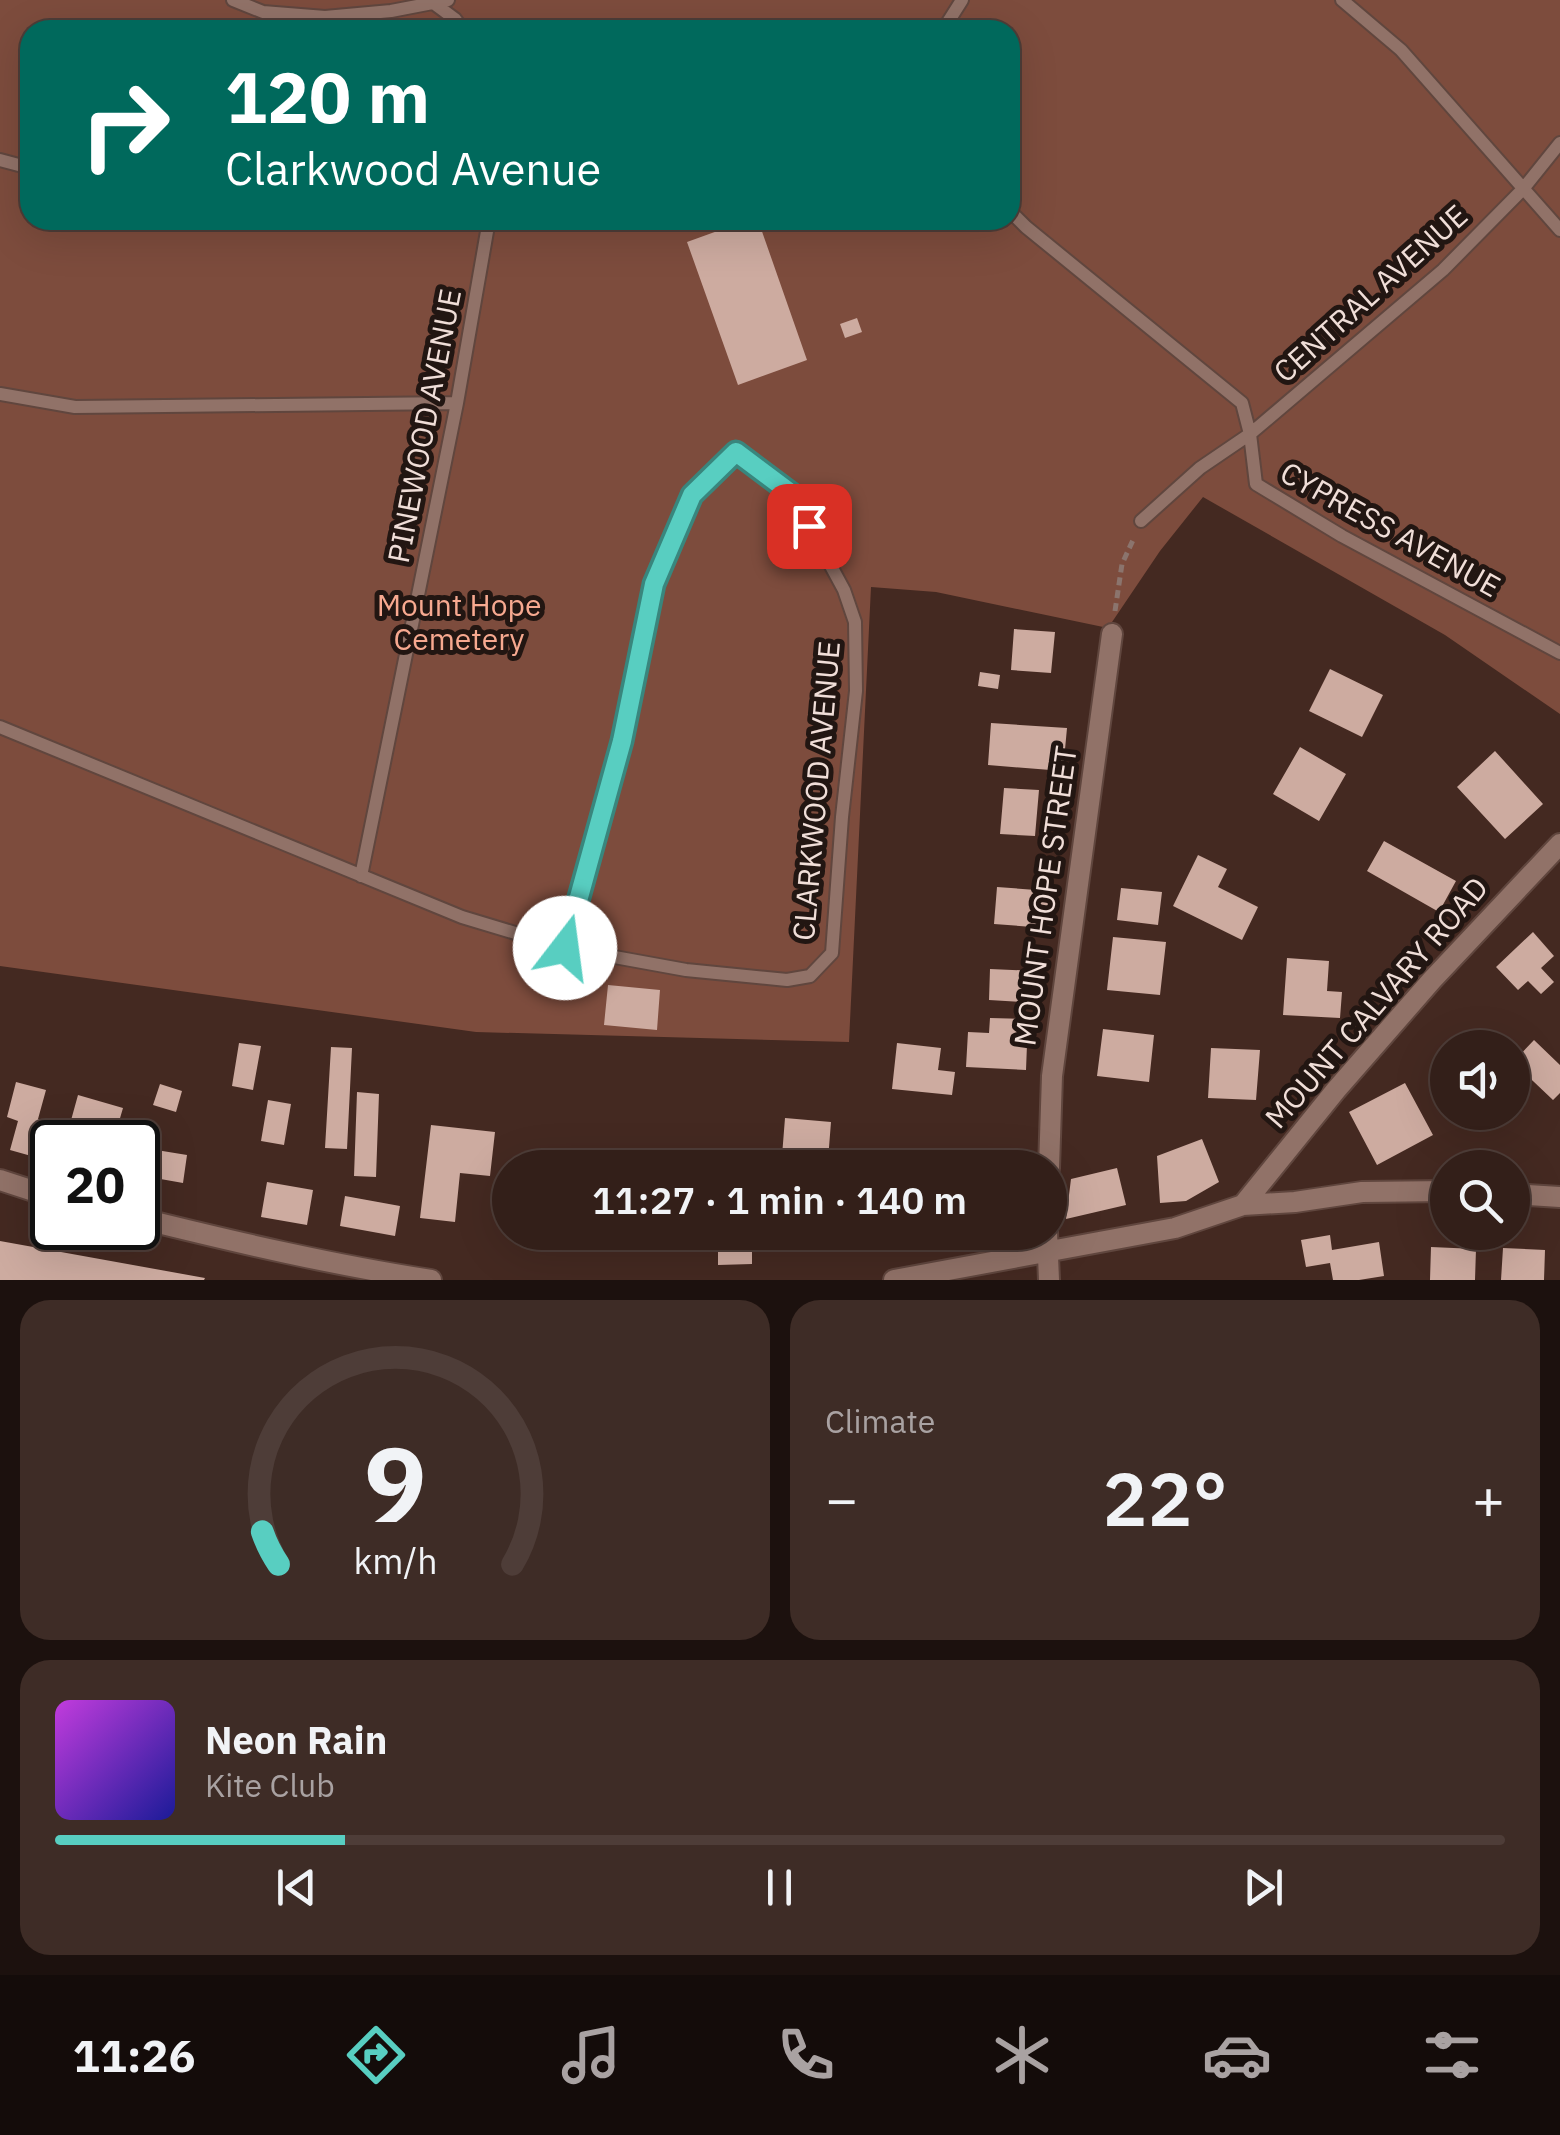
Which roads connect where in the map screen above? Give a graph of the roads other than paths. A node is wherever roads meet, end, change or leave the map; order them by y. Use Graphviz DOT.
graph roads {
  1 [pos="233,0"];
  2 [pos="448,0"];
  3 [pos="1342,0"];
  4 [pos="432,1"];
  5 [pos="456,20"];
  6 [pos="1560,143"];
  7 [pos="1522,190"];
  8 [pos="1020,221"];
  9 [pos="487,230"];
  10 [pos="1560,230"];
  11 [pos="0,394"];
  12 [pos="457,403"];
  13 [pos="1250,434"];
  14 [pos="1142,521"];
  15 [pos="1112,634"];
  16 [pos="1560,653"];
  17 [pos="0,727"];
  18 [pos="1560,844"];
  19 [pos="360,876"];
  20 [pos="565,948"];
  21 [pos="1050,1150"];
  22 [pos="0,1180"];
  23 [pos="30,1189"];
  24 [pos="1430,1191"];
  25 [pos="1530,1196"];
  26 [pos="1560,1198"];
  27 [pos="1243,1205"];
  28 [pos="160,1223"];
  29 [pos="1067,1239"];
  30 [pos="1012,1250"];
  31 [pos="1047,1250"];
  32 [pos="432,1280"];
  33 [pos="894,1280"];
  34 [pos="1049,1280"];
  1 -- 4 [label="lane"];
  2 -- 4 [label="lane"];
  3 -- 7 [label="lane"];
  4 -- 5 [label="lane"];
  6 -- 7 [label="lane, CENTRAL AVENUE"];
  7 -- 10 [label="lane"];
  7 -- 13 [label="lane, CENTRAL AVENUE"];
  8 -- 13 [label="lane"];
  9 -- 12 [label="lane, PINEWOOD AVENUE"];
  11 -- 12 [label="lane"];
  12 -- 19 [label="lane, PINEWOOD AVENUE"];
  13 -- 14 [label="lane"];
  13 -- 16 [label="lane, CYPRESS AVENUE"];
  15 -- 21 [label="street, MOUNT HOPE STREET"];
  17 -- 19 [label="lane, CLARKWOOD AVENUE"];
  18 -- 27 [label="street, MOUNT CALVARY ROAD"];
  19 -- 20 [label="lane, CLARKWOOD AVENUE"];
  20 -- 20 [label="lane, CLARKWOOD AVENUE"];
  22 -- 23 [label="street"];
  24 -- 27 [label="street"];
  25 -- 26 [label="street"];
  27 -- 29 [label="street"];
  28 -- 32 [label="street"];
  30 -- 33 [label="street"];
  31 -- 34 [label="street"];
}
